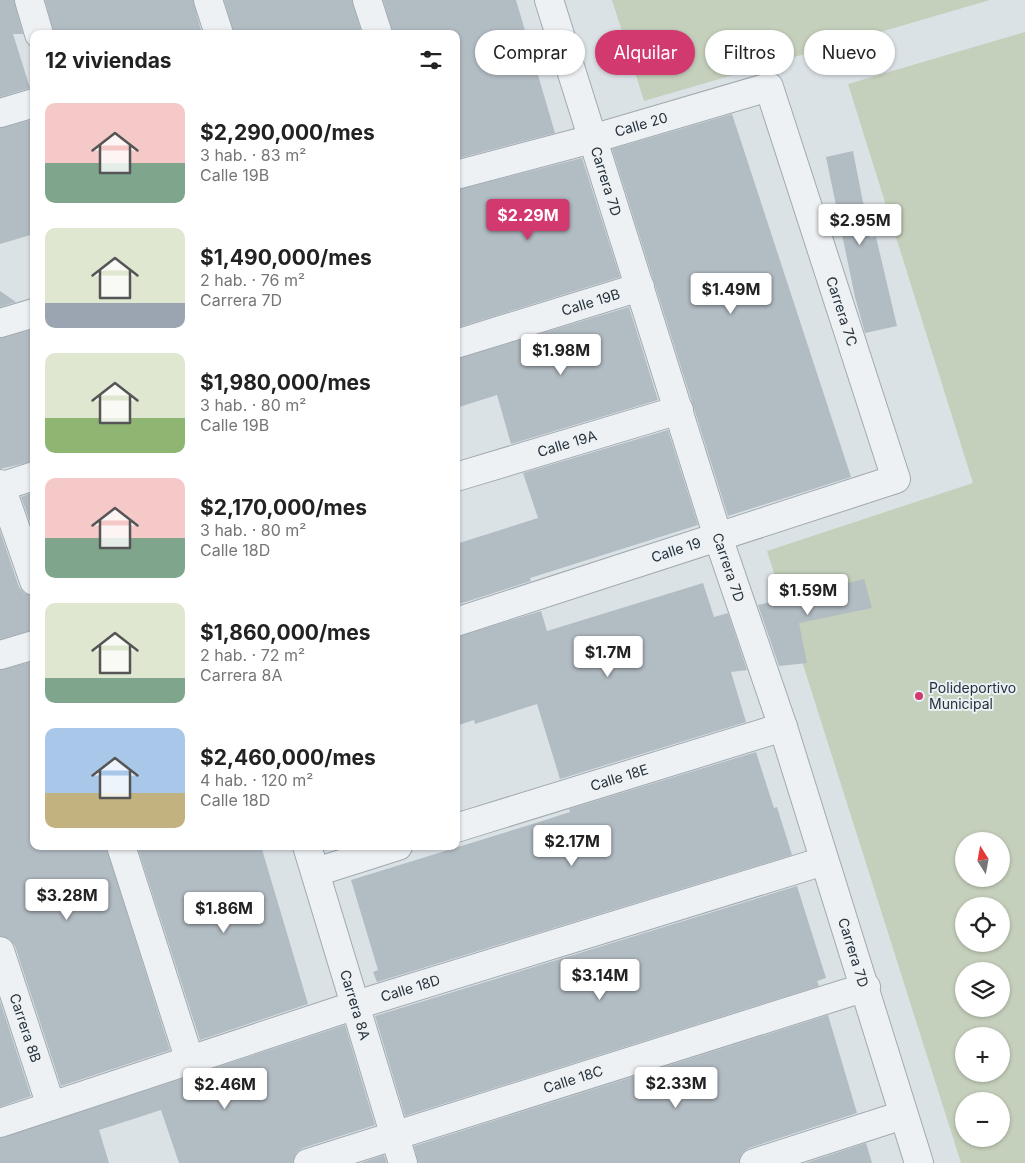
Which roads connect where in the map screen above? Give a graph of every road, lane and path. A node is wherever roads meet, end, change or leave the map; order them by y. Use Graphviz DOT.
graph roads {
  1 [pos="29,0"];
  2 [pos="208,0"];
  3 [pos="367,0"];
  4 [pos="549,0"];
  5 [pos="39,30"];
  6 [pos="218,30"];
  7 [pos="377,30"];
  8 [pos="769,87"];
  9 [pos="30,104"];
  10 [pos="0,113"];
  11 [pos="592,139"];
  12 [pos="460,174"];
  13 [pos="640,288"];
  14 [pos="30,314"];
  15 [pos="0,323"];
  16 [pos="460,343"];
  17 [pos="679,410"];
  18 [pos="30,477"];
  19 [pos="460,477"];
  20 [pos="896,479"];
  21 [pos="0,486"];
  22 [pos="718,536"];
  23 [pos="30,570"];
  24 [pos="460,621"];
  25 [pos="30,646"];
  26 [pos="0,655"];
  27 [pos="783,727"];
  28 [pos="460,827"];
  29 [pos="121,850"];
  30 [pos="309,850"];
  31 [pos="385,850"];
  32 [pos="824,861"];
  33 [pos="316,872"];
  34 [pos="0,951"];
  35 [pos="866,987"];
  36 [pos="356,1005"];
  37 [pos="190,1061"];
  38 [pos="51,1106"];
  39 [pos="903,1115"];
  40 [pos="0,1123"];
  41 [pos="394,1134"];
  42 [pos="308,1163"];
  43 [pos="403,1163"];
  44 [pos="754,1163"];
  45 [pos="919,1163"];
  1 -- 5 [label="street"];
  2 -- 6 [label="street"];
  3 -- 7 [label="street"];
  4 -- 11 [label="street, Carrera 7D"];
  8 -- 11 [label="street, Calle 20"];
  8 -- 20 [label="street, Carrera 7C"];
  9 -- 10 [label="street"];
  11 -- 12 [label="street, Calle 20"];
  11 -- 13 [label="street, Carrera 7D"];
  13 -- 16 [label="street, Calle 19B"];
  13 -- 17 [label="street, Carrera 7D"];
  14 -- 15 [label="street"];
  17 -- 19 [label="street, Calle 19A"];
  17 -- 22 [label="street, Carrera 7D"];
  18 -- 21 [label="street"];
  20 -- 22 [label="street, Calle 19"];
  21 -- 23 [label="street"];
  22 -- 24 [label="street, Calle 19"];
  22 -- 27 [label="street, Carrera 7D"];
  25 -- 26 [label="street"];
  27 -- 28 [label="street, Calle 18E"];
  27 -- 32 [label="street, Carrera 7D"];
  29 -- 37 [label="street"];
  30 -- 33 [label="street, Carrera 8A"];
  31 -- 33 [label="street"];
  32 -- 35 [label="street, Carrera 7D"];
  32 -- 36 [label="street, Calle 18D"];
  33 -- 36 [label="street, Carrera 8A"];
  34 -- 38 [label="street, Carrera 8B"];
  35 -- 39 [label="street, Carrera 7D"];
  35 -- 41 [label="street, Calle 18C"];
  36 -- 37 [label="street, Calle 18D"];
  36 -- 41 [label="street, Carrera 8A"];
  37 -- 38 [label="street, Calle 18D"];
  38 -- 40 [label="street, Calle 18D"];
  39 -- 44 [label="street"];
  39 -- 45 [label="street, Carrera 7D"];
  41 -- 42 [label="street, Calle 18C"];
  41 -- 43 [label="street, Carrera 8A"];
}
